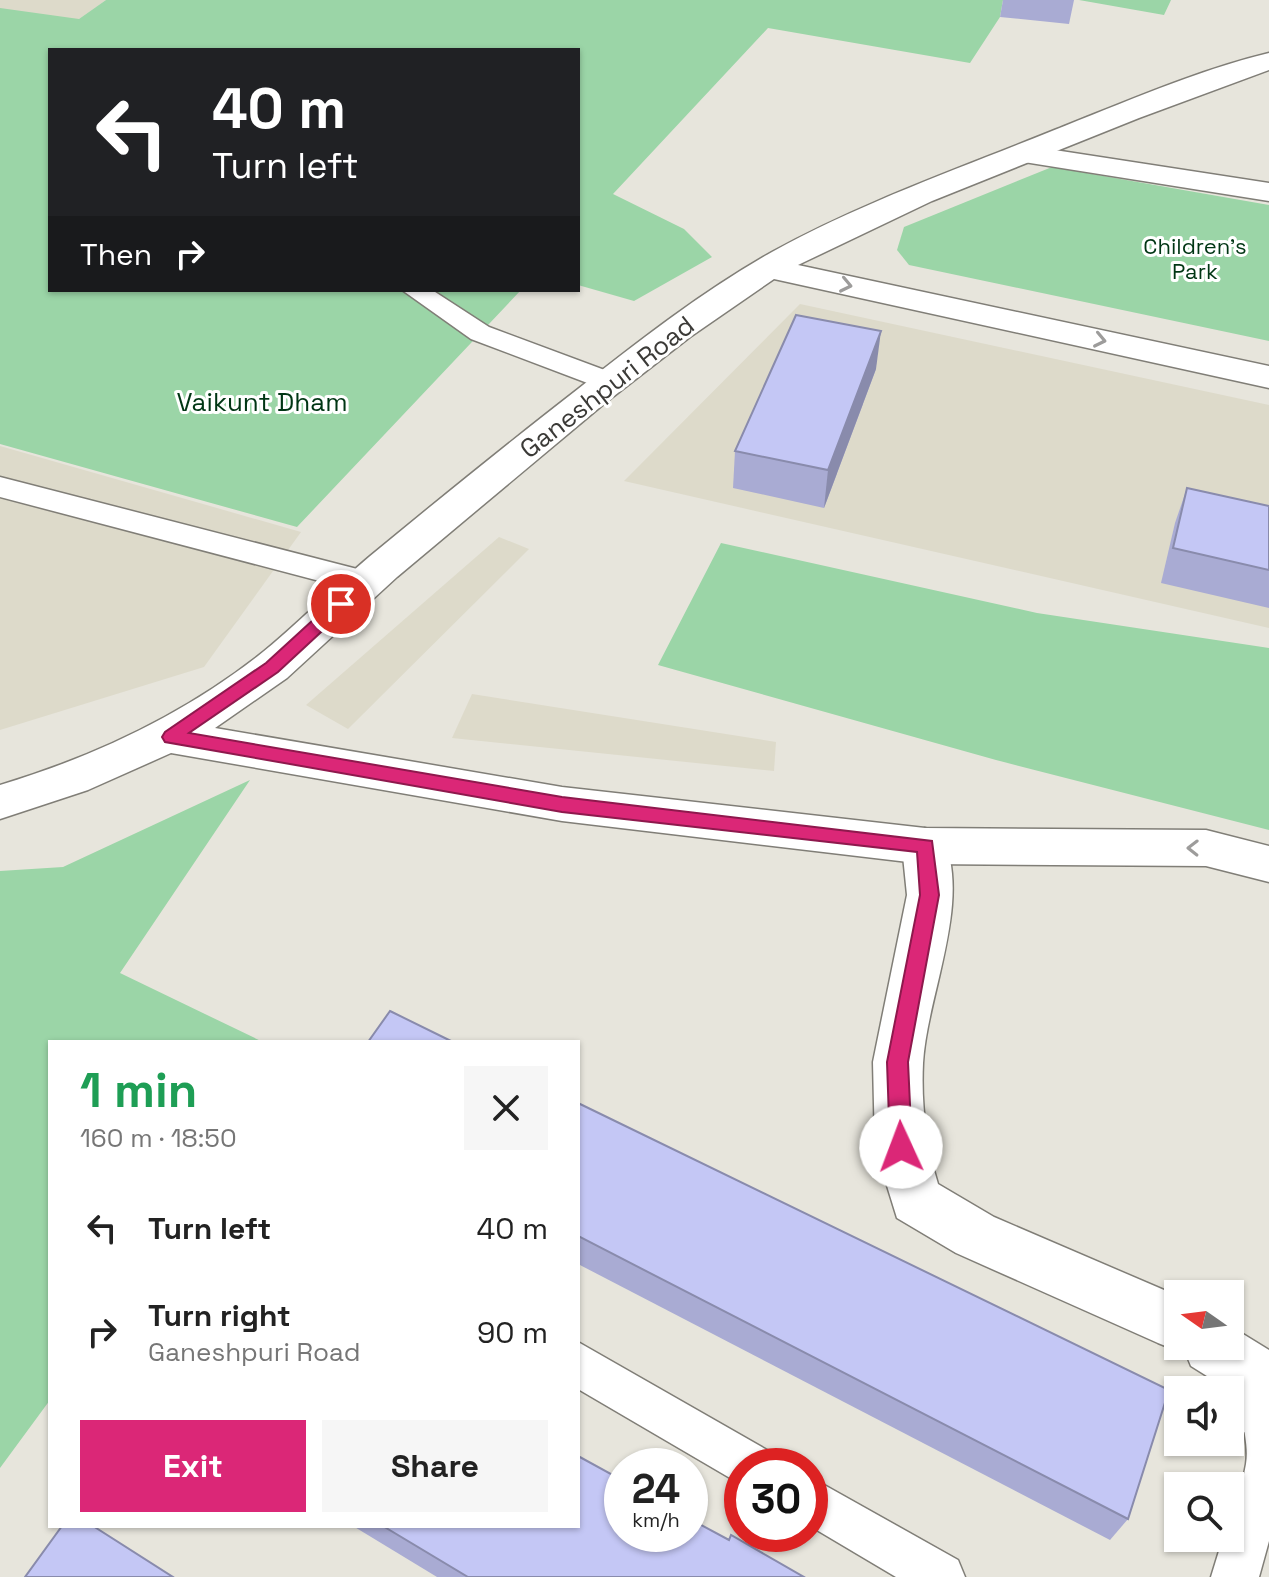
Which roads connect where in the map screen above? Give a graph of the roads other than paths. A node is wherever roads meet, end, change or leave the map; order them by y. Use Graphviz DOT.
graph roads {
  1 [pos="1269,61"];
  2 [pos="1022,154"];
  3 [pos="1269,192"];
  4 [pos="769,268"];
  5 [pos="418,292"];
  6 [pos="1269,377"];
  7 [pos="608,381"];
  8 [pos="0,487"];
  9 [pos="365,582"];
  10 [pos="171,737"];
  11 [pos="0,802"];
  12 [pos="925,846"];
  13 [pos="1269,864"];
  14 [pos="1164,1318"];
  15 [pos="1233,1360"];
  16 [pos="580,1365"];
  17 [pos="1267,1446"];
  18 [pos="724,1450"];
  19 [pos="828,1511"];
  20 [pos="941,1577"];
  21 [pos="1235,1577"];
  1 -- 2 [label="street, Ganeshpuri Road"];
  2 -- 3 [label="street"];
  2 -- 4 [label="street, Ganeshpuri Road"];
  4 -- 6 [label="street, one-way"];
  4 -- 7 [label="street, Ganeshpuri Road"];
  5 -- 7 [label="lane"];
  7 -- 9 [label="street, Ganeshpuri Road"];
  8 -- 9 [label="lane"];
  9 -- 10 [label="street, Ganeshpuri Road"];
  10 -- 11 [label="street, Ganeshpuri Road"];
  10 -- 12 [label="street"];
  13 -- 12 [label="street, one-way"];
  12 -- 14 [label="street"];
  15 -- 17 [label="street"];
  16 -- 18 [label="lane"];
  17 -- 21 [label="lane"];
  19 -- 20 [label="lane"];
}
